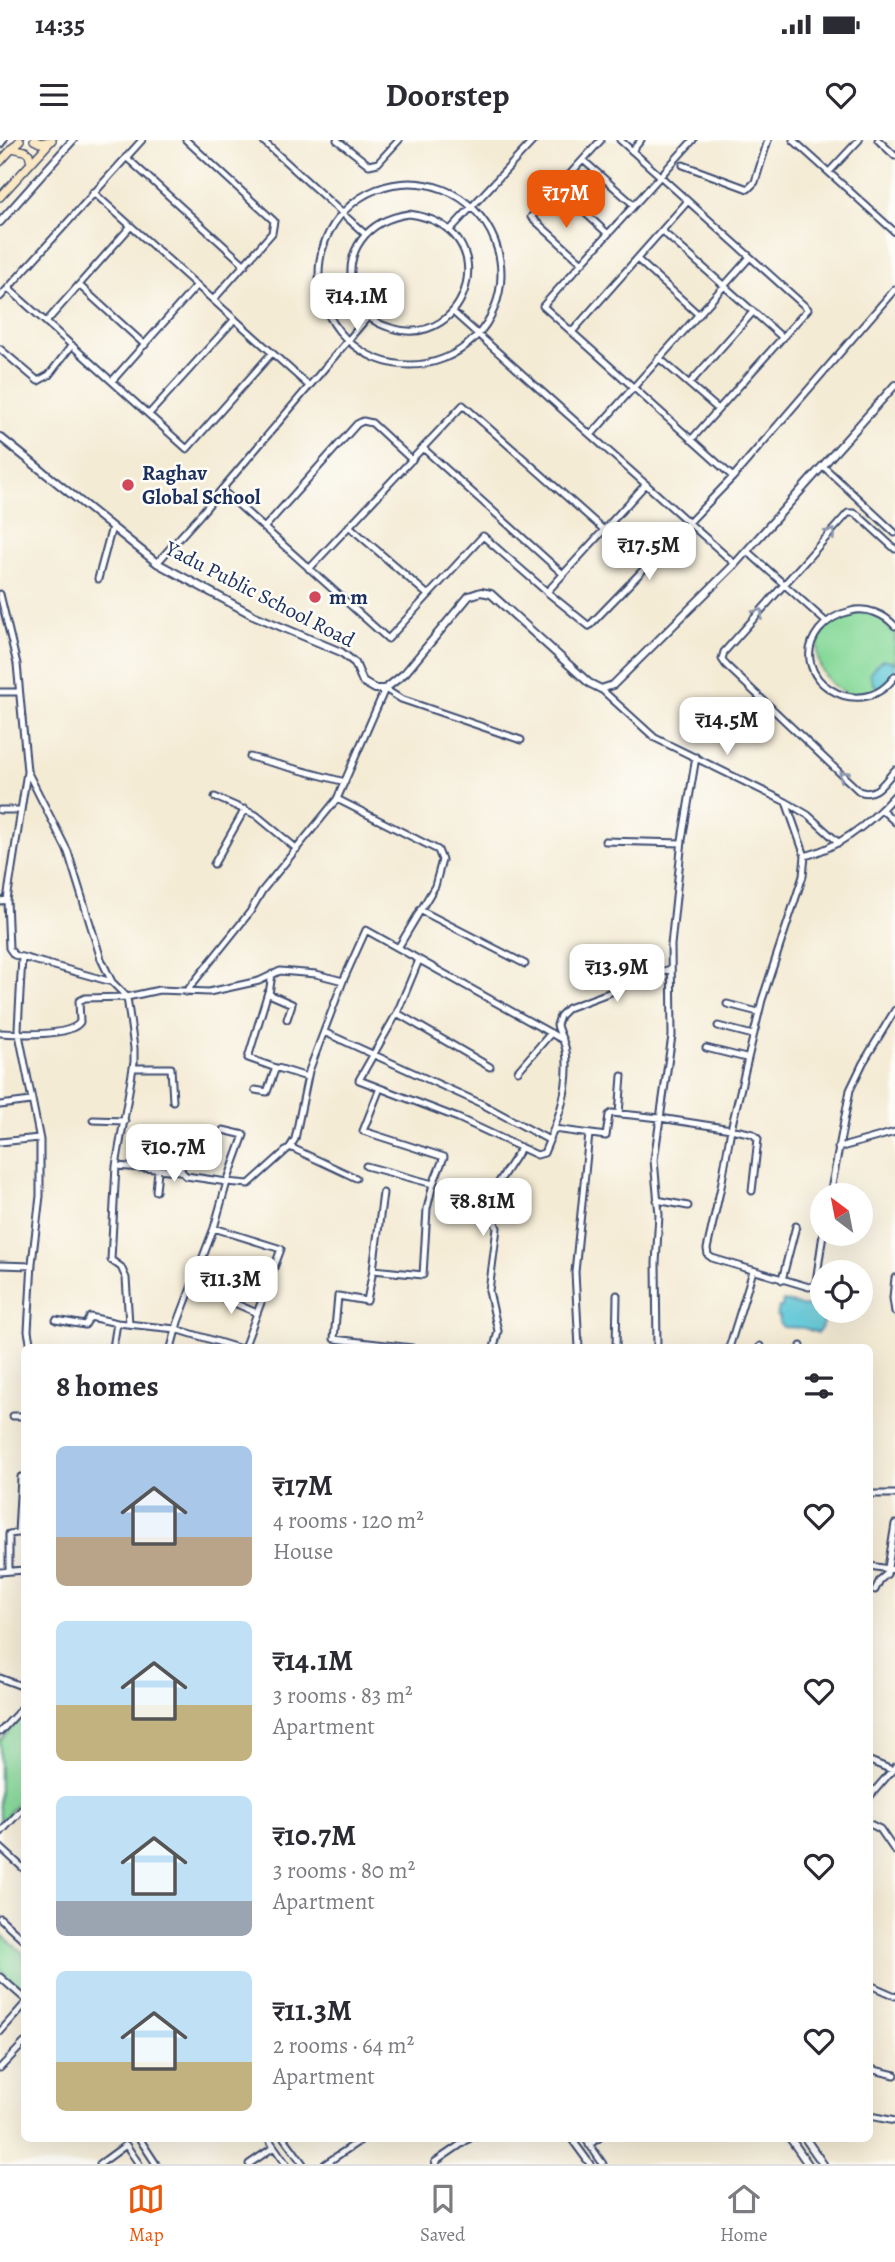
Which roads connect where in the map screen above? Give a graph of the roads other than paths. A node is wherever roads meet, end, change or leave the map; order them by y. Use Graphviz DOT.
graph roads {
  1 [pos="20,140"];
  2 [pos="34,140"];
  3 [pos="74,140"];
  4 [pos="142,140"];
  5 [pos="186,140"];
  6 [pos="263,140"];
  7 [pos="337,140"];
  8 [pos="399,140"];
  9 [pos="534,140"];
  10 [pos="601,140"];
  11 [pos="620,140"];
  12 [pos="641,140"];
  13 [pos="693,140"];
  14 [pos="768,140"];
  15 [pos="793,140"];
  16 [pos="859,140"];
  17 [pos="878,140"];
  18 [pos="51,141"];
  19 [pos="12,148"];
  20 [pos="632,151"];
  21 [pos="895,156"];
  22 [pos="126,157"];
  23 [pos="583,160"];
  24 [pos="0,162"];
  25 [pos="31,163"];
  26 [pos="683,165"];
  27 [pos="829,172"];
  28 [pos="660,176"];
  29 [pos="558,188"];
  30 [pos="93,192"];
  31 [pos="0,197"];
  32 [pos="688,201"];
  33 [pos="472,205"];
  34 [pos="634,205"];
  35 [pos="342,213"];
  36 [pos="0,222"];
  37 [pos="131,226"];
  38 [pos="450,230"];
  39 [pos="662,231"];
  40 [pos="895,232"];
  41 [pos="365,234"];
  42 [pos="608,234"];
  43 [pos="750,257"];
  44 [pos="637,259"];
  45 [pos="582,263"];
  46 [pos="245,265"];
  47 [pos="79,285"];
  48 [pos="197,285"];
  49 [pos="724,286"];
  50 [pos="8,288"];
  51 [pos="895,289"];
  52 [pos="0,297"];
  53 [pos="213,300"];
  54 [pos="453,312"];
  55 [pos="753,312"];
  56 [pos="699,314"];
  57 [pos="368,318"];
  58 [pos="234,319"];
  59 [pos="47,321"];
  60 [pos="572,332"];
  61 [pos="478,335"];
  62 [pos="783,338"];
  63 [pos="347,342"];
  64 [pos="72,345"];
  65 [pos="145,345"];
  66 [pos="0,349"];
  67 [pos="272,353"];
  68 [pos="659,358"];
  69 [pos="112,381"];
  70 [pos="689,384"];
  71 [pos="895,385"];
  72 [pos="309,386"];
  73 [pos="633,388"];
  74 [pos="718,410"];
  75 [pos="149,415"];
  76 [pos="591,435"];
  77 [pos="0,438"];
  78 [pos="691,440"];
  79 [pos="423,448"];
  80 [pos="412,460"];
  81 [pos="824,467"];
  82 [pos="733,477"];
  83 [pos="646,484"];
  84 [pos="222,490"];
  85 [pos="688,521"];
  86 [pos="349,526"];
  87 [pos="112,527"];
  88 [pos="264,528"];
  89 [pos="604,530"];
  90 [pos="895,533"];
  91 [pos="895,550"];
  92 [pos="747,551"];
  93 [pos="157,563"];
  94 [pos="735,564"];
  95 [pos="309,569"];
  96 [pos="563,574"];
  97 [pos="98,579"];
  98 [pos="785,583"];
  99 [pos="547,592"];
  100 [pos="0,594"];
  101 [pos="428,595"];
  102 [pos="826,622"];
  103 [pos="895,626"];
  104 [pos="895,676"];
  105 [pos="601,689"];
  106 [pos="385,690"];
  107 [pos="0,692"];
  108 [pos="19,692"];
  109 [pos="521,740"];
  110 [pos="250,757"];
  111 [pos="696,757"];
  112 [pos="895,770"];
  113 [pos="27,771"];
  114 [pos="345,782"];
  115 [pos="895,795"];
  116 [pos="215,797"];
  117 [pos="337,799"];
  118 [pos="786,802"];
  119 [pos="246,809"];
  120 [pos="0,810"];
  121 [pos="21,810"];
  122 [pos="882,810"];
  123 [pos="895,822"];
  124 [pos="605,841"];
  125 [pos="682,843"];
  126 [pos="839,843"];
  127 [pos="297,849"];
  128 [pos="805,856"];
  129 [pos="214,863"];
  130 [pos="3,901"];
  131 [pos="420,911"];
  132 [pos="398,948"];
  133 [pos="22,957"];
  134 [pos="419,960"];
  135 [pos="525,964"];
  136 [pos="671,969"];
  137 [pos="272,974"];
  138 [pos="343,981"];
  139 [pos="112,982"];
  140 [pos="186,992"];
  141 [pos="268,992"];
  142 [pos="127,997"];
  143 [pos="727,1004"];
  144 [pos="895,1010"];
  145 [pos="758,1012"];
  146 [pos="397,1013"];
  147 [pos="287,1019"];
  148 [pos="718,1026"];
  149 [pos="324,1032"];
  150 [pos="0,1033"];
  151 [pos="551,1033"];
  152 [pos="19,1034"];
  153 [pos="752,1035"];
  154 [pos="563,1040"];
  155 [pos="706,1048"];
  156 [pos="373,1054"];
  157 [pos="746,1058"];
  158 [pos="490,1067"];
  159 [pos="133,1068"];
  160 [pos="276,1068"];
  161 [pos="518,1071"];
  162 [pos="622,1076"];
  163 [pos="307,1077"];
  164 [pos="263,1081"];
  165 [pos="271,1083"];
  166 [pos="380,1088"];
  167 [pos="255,1090"];
  168 [pos="31,1101"];
  169 [pos="173,1101"];
  170 [pos="0,1105"];
  171 [pos="619,1114"];
  172 [pos="660,1118"];
  173 [pos="93,1120"];
  174 [pos="125,1121"];
  175 [pos="554,1129"];
  176 [pos="731,1129"];
  177 [pos="185,1130"];
  178 [pos="223,1130"];
  179 [pos="895,1132"];
  180 [pos="589,1135"];
  181 [pos="39,1138"];
  182 [pos="549,1140"];
  183 [pos="0,1142"];
  184 [pos="290,1147"];
  185 [pos="521,1148"];
  186 [pos="838,1148"];
  187 [pos="116,1166"];
  188 [pos="366,1166"];
  189 [pos="158,1170"];
  190 [pos="181,1171"];
  191 [pos="356,1178"];
  192 [pos="227,1182"];
  193 [pos="832,1183"];
  194 [pos="433,1184"];
  195 [pos="156,1191"];
  196 [pos="752,1191"];
  197 [pos="383,1193"];
  198 [pos="657,1200"];
  199 [pos="688,1206"];
  200 [pos="796,1226"];
  201 [pos="214,1228"];
  202 [pos="821,1246"];
  203 [pos="0,1265"];
  204 [pos="32,1266"];
  205 [pos="373,1270"];
  206 [pos="753,1271"];
  207 [pos="895,1278"];
  208 [pos="782,1280"];
  209 [pos="216,1295"];
  210 [pos="617,1295"];
  211 [pos="895,1312"];
  212 [pos="257,1313"];
  213 [pos="57,1320"];
  214 [pos="117,1323"];
  215 [pos="129,1324"];
  216 [pos="176,1329"];
  217 [pos="340,1340"];
  218 [pos="30,1344"];
  219 [pos="114,1344"];
  220 [pos="172,1344"];
  221 [pos="225,1344"];
  222 [pos="245,1344"];
  223 [pos="339,1344"];
  224 [pos="376,1344"];
  225 [pos="495,1344"];
  226 [pos="579,1344"];
  227 [pos="615,1344"];
  228 [pos="657,1344"];
  229 [pos="730,1344"];
  230 [pos="13,1416"];
  231 [pos="21,1416"];
  232 [pos="21,1477"];
  233 [pos="873,1494"];
  234 [pos="895,1494"];
  235 [pos="895,1524"];
  236 [pos="873,1566"];
  237 [pos="892,1569"];
  238 [pos="9,1570"];
  239 [pos="21,1570"];
  240 [pos="0,1572"];
  241 [pos="875,1590"];
  242 [pos="0,1678"];
  243 [pos="21,1686"];
  244 [pos="21,1709"];
  245 [pos="0,1732"];
  246 [pos="873,1762"];
  247 [pos="893,1768"];
  248 [pos="873,1792"];
  249 [pos="21,1813"];
  250 [pos="873,1826"];
  251 [pos="0,1833"];
  252 [pos="0,1847"];
  253 [pos="895,1851"];
  254 [pos="21,1866"];
  255 [pos="0,1918"];
  256 [pos="21,1937"];
  257 [pos="0,1977"];
  258 [pos="873,1986"];
  259 [pos="21,1995"];
  260 [pos="895,1996"];
  261 [pos="21,2008"];
  262 [pos="0,2032"];
  263 [pos="21,2046"];
  264 [pos="0,2068"];
  265 [pos="873,2070"];
  266 [pos="895,2076"];
  267 [pos="873,2117"];
  268 [pos="895,2121"];
  269 [pos="142,2142"];
  270 [pos="271,2142"];
  271 [pos="287,2142"];
  272 [pos="359,2142"];
  273 [pos="464,2142"];
  274 [pos="574,2142"];
  275 [pos="587,2142"];
  276 [pos="593,2142"];
  277 [pos="793,2142"];
  278 [pos="808,2142"];
  279 [pos="589,2145"];
  280 [pos="274,2147"];
  281 [pos="100,2164"];
  282 [pos="139,2164"];
  283 [pos="156,2164"];
  284 [pos="249,2164"];
  285 [pos="286,2164"];
  286 [pos="303,2164"];
  287 [pos="325,2164"];
  288 [pos="436,2164"];
  289 [pos="590,2164"];
  290 [pos="603,2164"];
  291 [pos="808,2164"];
  292 [pos="823,2164"];
  1 -- 19 [label="main road"];
  2 -- 18 [label="main road"];
  3 -- 36 [label="street"];
  4 -- 22 [label="street"];
  5 -- 46 [label="street"];
  6 -- 35 [label="street"];
  7 -- 8 [label="street"];
  9 -- 33 [label="street"];
  10 -- 23 [label="street"];
  11 -- 20 [label="street"];
  12 -- 20 [label="street"];
  13 -- 28 [label="street"];
  14 -- 26 [label="street"];
  15 -- 27 [label="street"];
  16 -- 27 [label="street"];
  17 -- 21 [label="street"];
  18 -- 25 [label="main road"];
  19 -- 24 [label="main road"];
  19 -- 25 [label="main road"];
  20 -- 28 [label="street"];
  22 -- 30 [label="street"];
  22 -- 46 [label="street"];
  23 -- 29 [label="street"];
  23 -- 34 [label="street"];
  25 -- 31 [label="main road"];
  27 -- 40 [label="street"];
  28 -- 32 [label="street"];
  28 -- 34 [label="street"];
  29 -- 42 [label="street"];
  29 -- 45 [label="street"];
  30 -- 37 [label="street"];
  30 -- 50 [label="street"];
  32 -- 39 [label="street"];
  32 -- 43 [label="street"];
  33 -- 35 [label="street"];
  33 -- 38 [label="street"];
  33 -- 61 [label="street"];
  34 -- 42 [label="street"];
  35 -- 41 [label="street"];
  35 -- 63 [label="street"];
  37 -- 47 [label="street"];
  37 -- 48 [label="street"];
  38 -- 41 [label="street"];
  38 -- 54 [label="street"];
  39 -- 44 [label="street"];
  39 -- 49 [label="street"];
  41 -- 57 [label="street"];
  42 -- 45 [label="street"];
  43 -- 49 [label="street"];
  43 -- 62 [label="street"];
  44 -- 56 [label="street"];
  44 -- 60 [label="street"];
  45 -- 60 [label="street"];
  46 -- 53 [label="street"];
  47 -- 59 [label="street"];
  47 -- 65 [label="street"];
  48 -- 53 [label="street"];
  48 -- 65 [label="street"];
  49 -- 55 [label="street"];
  49 -- 56 [label="street"];
  50 -- 52 [label="street"];
  50 -- 59 [label="street"];
  51 -- 82 [label="street"];
  53 -- 58 [label="street"];
  54 -- 57 [label="street"];
  54 -- 61 [label="street"];
  55 -- 62 [label="street"];
  55 -- 70 [label="street"];
  56 -- 68 [label="street"];
  57 -- 63 [label="street"];
  58 -- 67 [label="street"];
  58 -- 75 [label="street"];
  59 -- 64 [label="street"];
  60 -- 73 [label="street"];
  61 -- 63 [label="street"];
  61 -- 76 [label="street"];
  62 -- 74 [label="street"];
  63 -- 72 [label="street"];
  64 -- 66 [label="street"];
  64 -- 69 [label="street"];
  65 -- 69 [label="street"];
  67 -- 72 [label="street"];
  67 -- 75 [label="street"];
  68 -- 70 [label="street"];
  68 -- 73 [label="street"];
  69 -- 75 [label="street"];
  70 -- 74 [label="street"];
  71 -- 81 [label="street"];
  72 -- 84 [label="street"];
  73 -- 76 [label="street"];
  73 -- 78 [label="street"];
  74 -- 78 [label="street"];
  76 -- 83 [label="street"];
  77 -- 87 [label="street, Yadu Public School Road"];
  78 -- 82 [label="street"];
  79 -- 80 [label="street"];
  79 -- 89 [label="street"];
  79 -- 96 [label="street"];
  80 -- 86 [label="street"];
  80 -- 88 [label="street"];
  81 -- 90 [label="street"];
  81 -- 92 [label="street"];
  82 -- 85 [label="street"];
  83 -- 85 [label="street"];
  83 -- 89 [label="street"];
  84 -- 88 [label="street"];
  84 -- 93 [label="street"];
  85 -- 94 [label="street"];
  85 -- 99 [label="street"];
  86 -- 95 [label="street"];
  86 -- 101 [label="street"];
  87 -- 93 [label="street, Yadu Public School Road"];
  87 -- 97 [label="street"];
  88 -- 95 [label="street"];
  89 -- 96 [label="street"];
  98 -- 91 [label="street, one-way"];
  92 -- 94 [label="street"];
  92 -- 98 [label="street"];
  93 -- 106 [label="street, Yadu Public School Road"];
  94 -- 105 [label="street"];
  95 -- 101 [label="street"];
  96 -- 99 [label="street"];
  98 -- 102 [label="street"];
  112 -- 98 [label="street, one-way"];
  99 -- 101 [label="street"];
  100 -- 108 [label="street"];
  102 -- 103 [label="street"];
  102 -- 104 [label="street"];
  105 -- 106 [label="street"];
  105 -- 111 [label="street"];
  106 -- 109 [label="street, Yadu Public School Road"];
  106 -- 114 [label="street"];
  107 -- 108 [label="street"];
  108 -- 113 [label="street"];
  110 -- 114 [label="street"];
  111 -- 118 [label="street"];
  111 -- 125 [label="street"];
  113 -- 121 [label="street"];
  113 -- 139 [label="street"];
  114 -- 117 [label="street"];
  115 -- 122 [label="street"];
  116 -- 119 [label="street"];
  117 -- 127 [label="street"];
  117 -- 131 [label="street"];
  118 -- 126 [label="street"];
  118 -- 128 [label="street"];
  119 -- 127 [label="street"];
  119 -- 129 [label="street"];
  120 -- 121 [label="street"];
  121 -- 130 [label="street"];
  122 -- 123 [label="street"];
  122 -- 126 [label="street"];
  124 -- 125 [label="street"];
  125 -- 136 [label="street"];
  126 -- 128 [label="street"];
  127 -- 140 [label="street"];
  128 -- 145 [label="street"];
  130 -- 133 [label="street"];
  131 -- 132 [label="street"];
  131 -- 135 [label="street"];
  132 -- 134 [label="street"];
  132 -- 138 [label="street"];
  133 -- 139 [label="street"];
  133 -- 152 [label="street"];
  134 -- 146 [label="street"];
  134 -- 151 [label="street"];
  136 -- 154 [label="street"];
  136 -- 172 [label="street"];
  137 -- 138 [label="street"];
  137 -- 140 [label="street"];
  137 -- 141 [label="street"];
  138 -- 149 [label="street"];
  139 -- 142 [label="street"];
  140 -- 142 [label="street"];
  141 -- 147 [label="street"];
  141 -- 160 [label="street"];
  142 -- 152 [label="street"];
  142 -- 159 [label="street"];
  143 -- 145 [label="street"];
  144 -- 186 [label="street"];
  145 -- 153 [label="street"];
  146 -- 156 [label="street"];
  146 -- 158 [label="street"];
  148 -- 153 [label="street"];
  149 -- 156 [label="street"];
  149 -- 163 [label="street"];
  150 -- 152 [label="street"];
  151 -- 154 [label="street"];
  151 -- 161 [label="street"];
  152 -- 168 [label="street"];
  153 -- 157 [label="street"];
  154 -- 175 [label="street"];
  155 -- 157 [label="street"];
  156 -- 166 [label="street"];
  156 -- 182 [label="street"];
  157 -- 176 [label="street"];
  159 -- 169 [label="street"];
  159 -- 174 [label="street"];
  160 -- 163 [label="street"];
  160 -- 165 [label="street"];
  162 -- 171 [label="street"];
  163 -- 184 [label="street"];
  164 -- 165 [label="street"];
  165 -- 167 [label="street"];
  166 -- 185 [label="street"];
  166 -- 194 [label="street"];
  168 -- 170 [label="street"];
  168 -- 181 [label="street"];
  171 -- 172 [label="street"];
  171 -- 180 [label="street"];
  172 -- 176 [label="street"];
  172 -- 198 [label="street"];
  173 -- 174 [label="street"];
  174 -- 187 [label="street"];
  175 -- 180 [label="street"];
  175 -- 182 [label="street"];
  176 -- 196 [label="street"];
  176 -- 206 [label="street"];
  177 -- 190 [label="street"];
  178 -- 192 [label="street"];
  179 -- 186 [label="street"];
  180 -- 226 [label="street"];
  181 -- 183 [label="street"];
  181 -- 204 [label="street"];
  182 -- 185 [label="street"];
  184 -- 191 [label="street"];
  184 -- 192 [label="street"];
  185 -- 225 [label="street"];
  186 -- 193 [label="street"];
  187 -- 189 [label="street"];
  187 -- 215 [label="street"];
  188 -- 194 [label="street"];
  189 -- 190 [label="street"];
  189 -- 195 [label="street"];
  190 -- 192 [label="street"];
  192 -- 201 [label="street"];
  194 -- 205 [label="street"];
  197 -- 205 [label="street"];
  198 -- 199 [label="street"];
  198 -- 228 [label="street"];
  200 -- 208 [label="street"];
  201 -- 212 [label="street"];
  201 -- 216 [label="street"];
  202 -- 208 [label="street"];
  203 -- 204 [label="street"];
  204 -- 218 [label="street"];
  205 -- 217 [label="street"];
  206 -- 208 [label="street"];
  206 -- 229 [label="street"];
  207 -- 211 [label="street"];
  209 -- 212 [label="street"];
  210 -- 227 [label="street"];
  212 -- 222 [label="street"];
  213 -- 214 [label="street"];
  214 -- 215 [label="street"];
  214 -- 219 [label="street"];
  215 -- 216 [label="street"];
  216 -- 220 [label="street"];
  216 -- 221 [label="street"];
  217 -- 223 [label="street"];
  217 -- 224 [label="street"];
  230 -- 231 [label="street"];
  232 -- 238 [label="street"];
  233 -- 234 [label="street"];
  235 -- 237 [label="street"];
  236 -- 237 [label="street"];
  237 -- 241 [label="street"];
  238 -- 239 [label="street"];
  238 -- 240 [label="street"];
  242 -- 243 [label="street"];
  244 -- 245 [label="street"];
  246 -- 247 [label="street"];
  247 -- 248 [label="street"];
  249 -- 251 [label="street"];
  250 -- 253 [label="street"];
  252 -- 254 [label="street"];
  255 -- 256 [label="street"];
  257 -- 259 [label="street"];
  258 -- 260 [label="street"];
  261 -- 262 [label="street"];
  263 -- 264 [label="street"];
  265 -- 266 [label="street"];
  267 -- 268 [label="street"];
  269 -- 283 [label="street"];
  270 -- 280 [label="street"];
  271 -- 286 [label="street"];
  272 -- 287 [label="street"];
  273 -- 288 [label="street"];
  274 -- 289 [label="street"];
  275 -- 279 [label="street"];
  276 -- 279 [label="street"];
  277 -- 291 [label="street"];
  278 -- 292 [label="street"];
  279 -- 290 [label="street"];
  280 -- 284 [label="street"];
  280 -- 285 [label="street"];
  281 -- 282 [label="street"];
}
